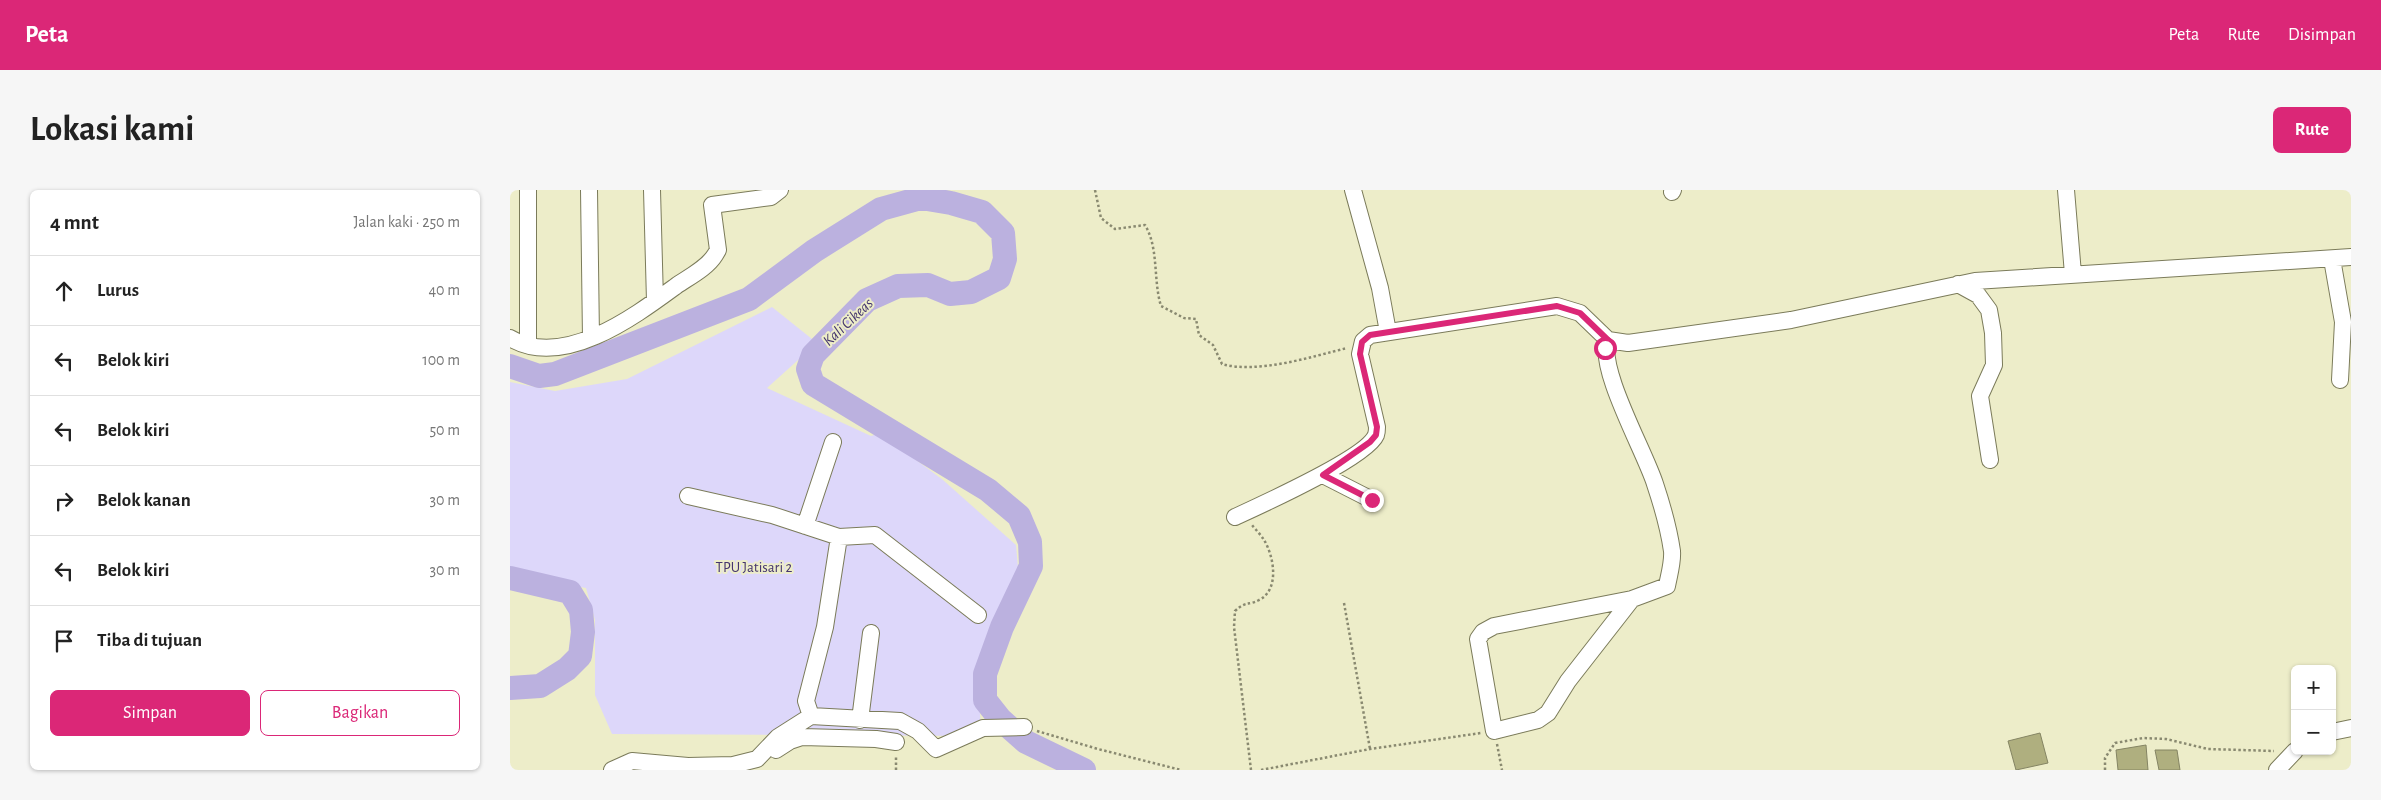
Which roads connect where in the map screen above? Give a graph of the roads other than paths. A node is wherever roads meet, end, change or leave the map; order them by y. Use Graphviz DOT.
graph roads {
  1 [pos="528,190"];
  2 [pos="589,190"];
  3 [pos="652,190"];
  4 [pos="780,190"];
  5 [pos="1353,190"];
  6 [pos="2066,190"];
  7 [pos="2351,257"];
  8 [pos="2332,259"];
  9 [pos="2073,274"];
  10 [pos="1958,284"];
  11 [pos="655,302"];
  12 [pos="1388,332"];
  13 [pos="510,338"];
  14 [pos="591,338"];
  15 [pos="1608,340"];
  16 [pos="528,345"];
  17 [pos="2340,380"];
  18 [pos="833,442"];
  19 [pos="1990,460"];
  20 [pos="1323,475"];
  21 [pos="688,496"];
  22 [pos="1372,500"];
  23 [pos="1239,516"];
  24 [pos="805,526"];
  25 [pos="839,537"];
  26 [pos="1632,599"];
  27 [pos="978,615"];
  28 [pos="871,633"];
  29 [pos="811,716"];
  30 [pos="860,720"];
  31 [pos="1024,727"];
  32 [pos="2351,728"];
  33 [pos="2336,731"];
  34 [pos="896,742"];
  35 [pos="2291,755"];
  36 [pos="759,761"];
  37 [pos="612,770"];
  38 [pos="2277,770"];
  1 -- 16 [label="street"];
  2 -- 14 [label="street"];
  3 -- 11 [label="street"];
  4 -- 11 [label="street"];
  5 -- 12 [label="street"];
  6 -- 9 [label="street"];
  7 -- 8 [label="street"];
  8 -- 9 [label="street"];
  8 -- 17 [label="street"];
  9 -- 10 [label="street"];
  10 -- 15 [label="street"];
  10 -- 19 [label="street"];
  11 -- 14 [label="street"];
  12 -- 15 [label="street"];
  12 -- 20 [label="street"];
  13 -- 16 [label="street"];
  14 -- 16 [label="street"];
  15 -- 26 [label="street"];
  18 -- 24 [label="street"];
  20 -- 22 [label="street"];
  20 -- 23 [label="street"];
  21 -- 24 [label="street"];
  24 -- 25 [label="street"];
  25 -- 27 [label="street"];
  25 -- 29 [label="street"];
  26 -- 26 [label="street"];
  28 -- 30 [label="street"];
  29 -- 30 [label="street"];
  29 -- 36 [label="street"];
  30 -- 31 [label="street"];
  32 -- 33 [label="street"];
  34 -- 36 [label="street"];
  35 -- 38 [label="street"];
  36 -- 37 [label="street"];
}
